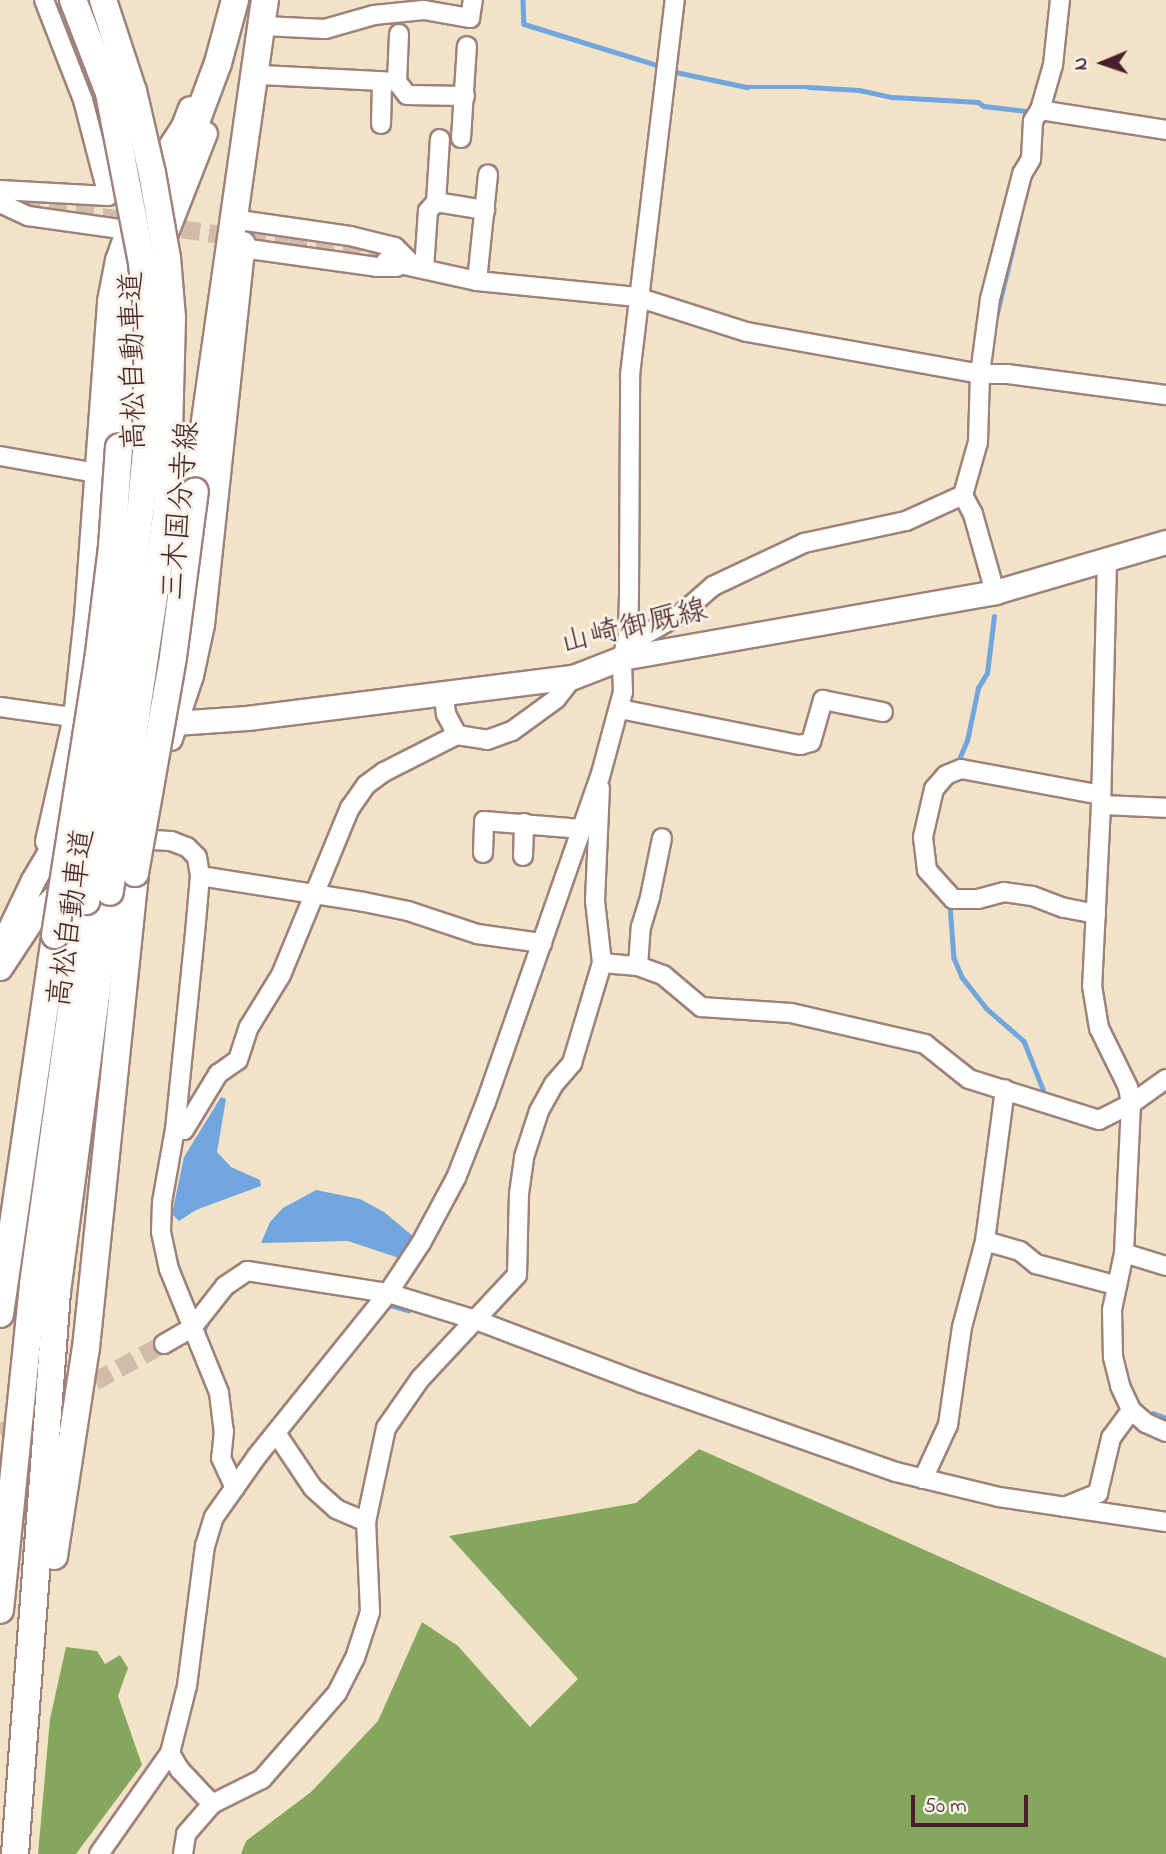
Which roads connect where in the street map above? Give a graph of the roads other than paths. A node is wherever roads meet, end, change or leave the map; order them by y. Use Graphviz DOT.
graph roads {
  1 [pos="44,0"];
  2 [pos="73,0"];
  3 [pos="103,0"];
  4 [pos="227,0"];
  5 [pos="235,0"];
  6 [pos="245,0"];
  7 [pos="266,0"];
  8 [pos="473,0"];
  9 [pos="675,0"];
  10 [pos="1060,0"];
  11 [pos="425,5"];
  12 [pos="375,8"];
  13 [pos="264,26"];
  14 [pos="399,34"];
  15 [pos="467,46"];
  16 [pos="261,75"];
  17 [pos="390,82"];
  18 [pos="464,96"];
  19 [pos="1040,110"];
  20 [pos="381,124"];
  21 [pos="1166,130"];
  22 [pos="461,138"];
  23 [pos="440,139"];
  24 [pos="488,175"];
  25 [pos="0,190"];
  26 [pos="0,202"];
  27 [pos="436,202"];
  28 [pos="22,205"];
  29 [pos="485,210"];
  30 [pos="246,221"];
  31 [pos="126,230"];
  32 [pos="242,248"];
  33 [pos="386,261"];
  34 [pos="419,267"];
  35 [pos="477,281"];
  36 [pos="637,297"];
  37 [pos="986,374"];
  38 [pos="1166,395"];
  39 [pos="0,456"];
  40 [pos="96,473"];
  41 [pos="963,495"];
  42 [pos="1166,542"];
  43 [pos="1107,561"];
  44 [pos="995,592"];
  45 [pos="623,652"];
  46 [pos="573,677"];
  47 [pos="444,693"];
  48 [pos="0,707"];
  49 [pos="620,709"];
  50 [pos="883,712"];
  51 [pos="75,718"];
  52 [pos="108,722"];
  53 [pos="176,725"];
  54 [pos="457,735"];
  55 [pos="600,777"];
  56 [pos="1101,800"];
  57 [pos="1166,808"];
  58 [pos="524,823"];
  59 [pos="582,829"];
  60 [pos="108,837"];
  61 [pos="662,838"];
  62 [pos="483,853"];
  63 [pos="523,856"];
  64 [pos="200,876"];
  65 [pos="33,880"];
  66 [pos="316,895"];
  67 [pos="98,897"];
  68 [pos="1096,914"];
  69 [pos="541,943"];
  70 [pos="0,953"];
  71 [pos="602,963"];
  72 [pos="638,966"];
  73 [pos="0,968"];
  74 [pos="1166,1079"];
  75 [pos="1005,1088"];
  76 [pos="1131,1104"];
  77 [pos="175,1129"];
  78 [pos="985,1241"];
  79 [pos="1124,1253"];
  80 [pos="1166,1266"];
  81 [pos="1115,1285"];
  82 [pos="388,1293"];
  83 [pos="0,1314"];
  84 [pos="477,1320"];
  85 [pos="192,1328"];
  86 [pos="163,1344"];
  87 [pos="1131,1409"];
  88 [pos="1166,1432"];
  89 [pos="276,1433"];
  90 [pos="922,1479"];
  91 [pos="235,1488"];
  92 [pos="1064,1507"];
  93 [pos="366,1522"];
  94 [pos="1166,1522"];
  95 [pos="0,1611"];
  96 [pos="23,1748"];
  97 [pos="170,1753"];
  98 [pos="212,1804"];
  99 [pos="15,1854"];
  100 [pos="99,1854"];
  101 [pos="183,1854"];
  1 -- 25 [label="street"];
  2 -- 67 [label="highway, 高松自動車道, bridge"];
  3 -- 67 [label="highway, 高松自動車道, bridge"];
  4 -- 31 [label="main road"];
  5 -- 83 [label="highway, bridge"];
  6 -- 52 [label="main road, 三木国分寺線"];
  7 -- 13 [label="main road, 三木国分寺線"];
  7 -- 96 [label="highway, bridge"];
  8 -- 11 [label="street"];
  9 -- 36 [label="street"];
  10 -- 19 [label="street"];
  11 -- 12 [label="street"];
  12 -- 13 [label="street"];
  13 -- 16 [label="main road, 三木国分寺線"];
  14 -- 17 [label="street"];
  15 -- 18 [label="street"];
  16 -- 17 [label="street"];
  16 -- 30 [label="main road, 三木国分寺線"];
  17 -- 18 [label="street"];
  17 -- 20 [label="street"];
  18 -- 22 [label="street"];
  19 -- 21 [label="street"];
  19 -- 37 [label="street"];
  23 -- 27 [label="street"];
  24 -- 29 [label="street"];
  26 -- 28 [label="street"];
  26 -- 31 [label="street"];
  27 -- 29 [label="street"];
  27 -- 34 [label="street"];
  29 -- 35 [label="street"];
  30 -- 32 [label="main road, 三木国分寺線"];
  30 -- 34 [label="street"];
  31 -- 40 [label="main road"];
  32 -- 34 [label="street"];
  32 -- 53 [label="main road, 三木国分寺線"];
  33 -- 34 [label="street"];
  34 -- 35 [label="street"];
  35 -- 36 [label="street"];
  36 -- 37 [label="street"];
  36 -- 45 [label="street"];
  37 -- 38 [label="street"];
  37 -- 41 [label="street"];
  39 -- 40 [label="street"];
  40 -- 51 [label="main road"];
  41 -- 44 [label="street"];
  41 -- 45 [label="street"];
  42 -- 43 [label="main road, 山崎御厩線"];
  43 -- 44 [label="main road, 山崎御厩線"];
  43 -- 56 [label="street"];
  44 -- 45 [label="main road, 山崎御厩線"];
  45 -- 46 [label="main road, 山崎御厩線"];
  45 -- 49 [label="street"];
  46 -- 47 [label="main road, 山崎御厩線"];
  46 -- 54 [label="street"];
  47 -- 53 [label="main road, 山崎御厩線"];
  47 -- 54 [label="street"];
  48 -- 51 [label="street"];
  49 -- 50 [label="street"];
  49 -- 55 [label="street"];
  51 -- 52 [label="street"];
  51 -- 65 [label="main road"];
  52 -- 53 [label="main road, 山崎御厩線"];
  52 -- 65 [label="main road, 三木国分寺線"];
  53 -- 60 [label="main road, 三木国分寺線"];
  54 -- 66 [label="street"];
  55 -- 59 [label="street"];
  55 -- 71 [label="street"];
  56 -- 57 [label="street"];
  56 -- 68 [label="street"];
  56 -- 68 [label="street"];
  58 -- 59 [label="street"];
  58 -- 62 [label="street"];
  58 -- 63 [label="street"];
  59 -- 69 [label="street"];
  60 -- 64 [label="street"];
  60 -- 73 [label="main road, 三木国分寺線"];
  61 -- 72 [label="street"];
  64 -- 66 [label="street"];
  64 -- 77 [label="street"];
  65 -- 70 [label="main road, 三木国分寺線"];
  66 -- 69 [label="street"];
  66 -- 77 [label="street"];
  67 -- 95 [label="highway, 高松自動車道"];
  67 -- 96 [label="highway, 高松自動車道"];
  68 -- 76 [label="street"];
  69 -- 82 [label="street"];
  71 -- 72 [label="street"];
  71 -- 84 [label="street"];
  72 -- 75 [label="street"];
  74 -- 76 [label="street"];
  75 -- 76 [label="street"];
  75 -- 78 [label="street"];
  76 -- 79 [label="street"];
  77 -- 85 [label="street"];
  78 -- 81 [label="street"];
  78 -- 90 [label="street"];
  79 -- 80 [label="street"];
  79 -- 81 [label="street"];
  81 -- 87 [label="street"];
  82 -- 84 [label="street"];
  82 -- 85 [label="street"];
  82 -- 89 [label="street"];
  84 -- 90 [label="street"];
  84 -- 93 [label="street"];
  85 -- 86 [label="street"];
  85 -- 91 [label="street"];
  87 -- 88 [label="street"];
  87 -- 92 [label="street"];
  89 -- 91 [label="street"];
  89 -- 93 [label="street"];
  90 -- 92 [label="street"];
  91 -- 97 [label="street"];
  92 -- 94 [label="street"];
  93 -- 98 [label="street"];
  96 -- 99 [label="highway, 高松自動車道"];
  97 -- 98 [label="street"];
  97 -- 100 [label="street"];
  98 -- 101 [label="street"];
}
